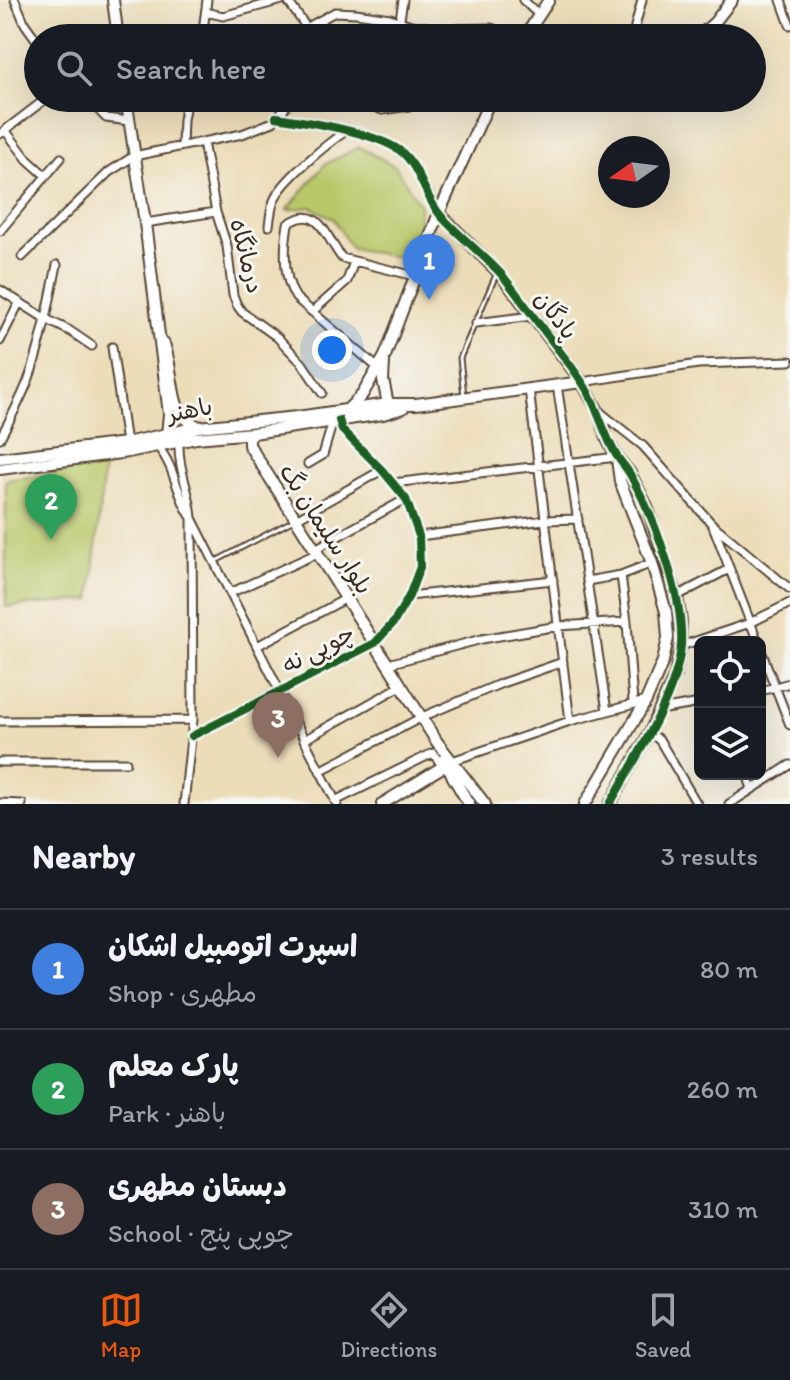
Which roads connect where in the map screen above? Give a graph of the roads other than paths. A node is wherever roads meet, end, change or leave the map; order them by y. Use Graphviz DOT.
graph roads {
  1 [pos="15,0"];
  2 [pos="113,0"];
  3 [pos="207,0"];
  4 [pos="285,0"];
  5 [pos="403,0"];
  6 [pos="523,0"];
  7 [pos="549,0"];
  8 [pos="642,0"];
  9 [pos="732,0"];
  10 [pos="781,0"];
  11 [pos="260,3"];
  12 [pos="206,12"];
  13 [pos="539,15"];
  14 [pos="400,21"];
  15 [pos="25,24"];
  16 [pos="116,24"];
  17 [pos="204,24"];
  18 [pos="303,24"];
  19 [pos="313,24"];
  20 [pos="399,24"];
  21 [pos="408,24"];
  22 [pos="533,24"];
  23 [pos="636,24"];
  24 [pos="713,24"];
  25 [pos="790,25"];
  26 [pos="29,112"];
  27 [pos="100,112"];
  28 [pos="128,112"];
  29 [pos="184,112"];
  30 [pos="280,112"];
  31 [pos="485,112"];
  32 [pos="276,117"];
  33 [pos="129,121"];
  34 [pos="346,131"];
  35 [pos="3,132"];
  36 [pos="203,142"];
  37 [pos="182,146"];
  38 [pos="134,156"];
  39 [pos="61,158"];
  40 [pos="46,176"];
  41 [pos="216,212"];
  42 [pos="439,213"];
  43 [pos="145,223"];
  44 [pos="269,226"];
  45 [pos="0,231"];
  46 [pos="22,257"];
  47 [pos="354,262"];
  48 [pos="57,265"];
  49 [pos="498,272"];
  50 [pos="415,276"];
  51 [pos="0,290"];
  52 [pos="19,303"];
  53 [pos="312,312"];
  54 [pos="532,316"];
  55 [pos="46,319"];
  56 [pos="476,323"];
  57 [pos="158,328"];
  58 [pos="0,341"];
  59 [pos="92,346"];
  60 [pos="112,347"];
  61 [pos="385,356"];
  62 [pos="790,361"];
  63 [pos="378,368"];
  64 [pos="582,382"];
  65 [pos="557,385"];
  66 [pos="529,389"];
  67 [pos="322,393"];
  68 [pos="465,398"];
  69 [pos="385,409"];
  70 [pos="347,410"];
  71 [pos="598,411"];
  72 [pos="336,421"];
  73 [pos="198,427"];
  74 [pos="253,433"];
  75 [pos="167,435"];
  76 [pos="0,438"];
  77 [pos="179,442"];
  78 [pos="126,443"];
  79 [pos="158,447"];
  80 [pos="617,457"];
  81 [pos="2,458"];
  82 [pos="308,464"];
  83 [pos="569,464"];
  84 [pos="539,466"];
  85 [pos="0,469"];
  86 [pos="382,470"];
  87 [pos="393,483"];
  88 [pos="406,499"];
  89 [pos="192,518"];
  90 [pos="296,519"];
  91 [pos="578,519"];
  92 [pos="545,520"];
  93 [pos="712,524"];
  94 [pos="419,536"];
  95 [pos="317,551"];
  96 [pos="214,562"];
  97 [pos="652,563"];
  98 [pos="729,569"];
  99 [pos="621,575"];
  100 [pos="553,580"];
  101 [pos="587,581"];
  102 [pos="790,589"];
  103 [pos="230,593"];
  104 [pos="409,596"];
  105 [pos="677,596"];
  106 [pos="347,598"];
  107 [pos="790,603"];
  108 [pos="627,622"];
  109 [pos="750,623"];
  110 [pos="594,625"];
  111 [pos="558,626"];
  112 [pos="755,636"];
  113 [pos="375,643"];
  114 [pos="257,646"];
  115 [pos="681,646"];
  116 [pos="563,662"];
  117 [pos="388,664"];
  118 [pos="766,664"];
  119 [pos="790,683"];
  120 [pos="401,686"];
  121 [pos="775,687"];
  122 [pos="766,689"];
  123 [pos="280,691"];
  124 [pos="646,701"];
  125 [pos="633,703"];
  126 [pos="694,704"];
  127 [pos="660,710"];
  128 [pos="607,711"];
  129 [pos="422,717"];
  130 [pos="193,720"];
  131 [pos="0,721"];
  132 [pos="570,721"];
  133 [pos="790,725"];
  134 [pos="650,732"];
  135 [pos="192,736"];
  136 [pos="304,740"];
  137 [pos="0,762"];
  138 [pos="126,762"];
  139 [pos="447,764"];
  140 [pos="790,765"];
  141 [pos="320,771"];
  142 [pos="749,780"];
  143 [pos="752,789"];
  144 [pos="336,802"];
  145 [pos="388,802"];
  146 [pos="0,803"];
  147 [pos="22,804"];
  148 [pos="184,804"];
  149 [pos="469,804"];
  150 [pos="485,804"];
  151 [pos="585,804"];
  152 [pos="610,804"];
  153 [pos="697,804"];
  154 [pos="729,804"];
  1 -- 15 [label="street"];
  2 -- 16 [label="main road"];
  3 -- 12 [label="street"];
  4 -- 11 [label="street"];
  4 -- 18 [label="street"];
  5 -- 14 [label="street"];
  6 -- 13 [label="street"];
  7 -- 13 [label="main road"];
  8 -- 23 [label="street"];
  9 -- 24 [label="main road"];
  10 -- 25 [label="street"];
  11 -- 12 [label="street"];
  12 -- 17 [label="street"];
  13 -- 22 [label="main road"];
  14 -- 19 [label="street"];
  14 -- 20 [label="street"];
  14 -- 21 [label="street"];
  26 -- 35 [label="street"];
  27 -- 33 [label="street"];
  28 -- 33 [label="main road"];
  29 -- 37 [label="street"];
  30 -- 32 [label="street"];
  31 -- 42 [label="main road"];
  32 -- 34 [label="street"];
  32 -- 36 [label="street"];
  33 -- 38 [label="main road"];
  34 -- 42 [label="street"];
  34 -- 44 [label="street"];
  35 -- 40 [label="street"];
  36 -- 37 [label="street"];
  36 -- 41 [label="street, درمانگاه"];
  37 -- 38 [label="street"];
  38 -- 43 [label="main road"];
  38 -- 46 [label="street"];
  39 -- 40 [label="street"];
  40 -- 45 [label="street"];
  41 -- 43 [label="street"];
  41 -- 67 [label="street, درمانگاه"];
  42 -- 49 [label="main road, پادگان"];
  42 -- 50 [label="main road"];
  43 -- 57 [label="main road"];
  47 -- 50 [label="street"];
  47 -- 53 [label="street"];
  47 -- 53 [label="street"];
  48 -- 55 [label="street"];
  49 -- 54 [label="main road, پادگان"];
  49 -- 56 [label="lane"];
  50 -- 61 [label="main road"];
  51 -- 52 [label="street"];
  52 -- 55 [label="street"];
  52 -- 58 [label="street"];
  53 -- 63 [label="street"];
  54 -- 56 [label="street"];
  54 -- 64 [label="main road, پادگان"];
  55 -- 59 [label="street"];
  55 -- 76 [label="street"];
  56 -- 68 [label="lane"];
  57 -- 73 [label="main road"];
  57 -- 75 [label="main road"];
  60 -- 78 [label="street"];
  61 -- 63 [label="main road"];
  61 -- 69 [label="main road"];
  62 -- 64 [label="street"];
  63 -- 70 [label="main road"];
  64 -- 65 [label="main road, باهنر"];
  64 -- 71 [label="main road, پادگان"];
  65 -- 66 [label="main road, باهنر"];
  65 -- 83 [label="street"];
  66 -- 68 [label="main road, باهنر"];
  66 -- 84 [label="street"];
  68 -- 69 [label="main road, باهنر"];
  69 -- 70 [label="main road, باهنر"];
  69 -- 72 [label="main road, باهنر"];
  70 -- 73 [label="main road, باهنر"];
  71 -- 80 [label="main road, پادگان"];
  71 -- 93 [label="street"];
  72 -- 74 [label="main road, باهنر"];
  72 -- 82 [label="street"];
  72 -- 86 [label="street"];
  73 -- 75 [label="main road, باهنر"];
  74 -- 77 [label="main road, باهنر"];
  74 -- 90 [label="main road, بلوار سلیمان بگ"];
  75 -- 78 [label="main road, باهنر"];
  77 -- 79 [label="main road, باهنر"];
  77 -- 89 [label="street"];
  78 -- 81 [label="main road, باهنر"];
  79 -- 85 [label="main road, باهنر"];
  79 -- 89 [label="street"];
  80 -- 83 [label="street"];
  80 -- 97 [label="main road"];
  80 -- 105 [label="main road"];
  83 -- 84 [label="street"];
  83 -- 91 [label="street"];
  84 -- 87 [label="street"];
  84 -- 92 [label="street"];
  86 -- 87 [label="street"];
  86 -- 90 [label="street"];
  87 -- 88 [label="street"];
  88 -- 94 [label="street"];
  88 -- 95 [label="street"];
  89 -- 96 [label="street"];
  89 -- 130 [label="street"];
  90 -- 95 [label="main road, بلوار سلیمان بگ"];
  90 -- 96 [label="lane"];
  91 -- 92 [label="street"];
  91 -- 101 [label="street"];
  92 -- 94 [label="street"];
  92 -- 100 [label="street"];
  93 -- 98 [label="street"];
  93 -- 102 [label="street"];
  94 -- 104 [label="street"];
  95 -- 103 [label="street"];
  95 -- 106 [label="main road, بلوار سلیمان بگ"];
  96 -- 103 [label="street"];
  97 -- 99 [label="street"];
  97 -- 124 [label="main road"];
  98 -- 105 [label="street"];
  98 -- 109 [label="street"];
  99 -- 101 [label="street"];
  99 -- 108 [label="street"];
  100 -- 104 [label="street"];
  100 -- 111 [label="street"];
  101 -- 110 [label="street"];
  103 -- 114 [label="street"];
  104 -- 113 [label="street"];
  105 -- 115 [label="main road"];
  106 -- 113 [label="main road, بلوار سلیمان بگ"];
  106 -- 114 [label="street"];
  107 -- 109 [label="street"];
  108 -- 110 [label="street"];
  108 -- 125 [label="street"];
  109 -- 112 [label="street"];
  109 -- 115 [label="street"];
  110 -- 111 [label="street"];
  110 -- 128 [label="street"];
  111 -- 116 [label="street"];
  111 -- 117 [label="street"];
  113 -- 117 [label="main road, بلوار سلیمان بگ"];
  113 -- 123 [label="street, چوپی نه"];
  114 -- 123 [label="street"];
  115 -- 127 [label="main road"];
  116 -- 129 [label="street"];
  116 -- 132 [label="street"];
  117 -- 120 [label="main road, بلوار سلیمان بگ"];
  118 -- 121 [label="street"];
  119 -- 121 [label="street"];
  120 -- 129 [label="main road, بلوار سلیمان بگ"];
  120 -- 136 [label="street"];
  121 -- 122 [label="street"];
  121 -- 133 [label="street"];
  123 -- 135 [label="street, چوپی نه"];
  123 -- 136 [label="street"];
  124 -- 125 [label="street"];
  124 -- 151 [label="main road"];
  125 -- 128 [label="street"];
  126 -- 127 [label="street"];
  127 -- 134 [label="main road"];
  128 -- 132 [label="street"];
  129 -- 139 [label="main road, بلوار سلیمان بگ"];
  129 -- 141 [label="street"];
  130 -- 131 [label="street"];
  130 -- 135 [label="street"];
  132 -- 139 [label="street"];
  134 -- 152 [label="main road"];
  134 -- 153 [label="street"];
  135 -- 148 [label="street"];
  136 -- 141 [label="street"];
  137 -- 138 [label="street"];
  139 -- 144 [label="street"];
  139 -- 145 [label="main road"];
  139 -- 149 [label="main road"];
  139 -- 150 [label="main road, بلوار سلیمان بگ"];
  140 -- 143 [label="street"];
  141 -- 144 [label="street"];
  142 -- 143 [label="street"];
  143 -- 154 [label="street"];
  146 -- 147 [label="street"];
}
